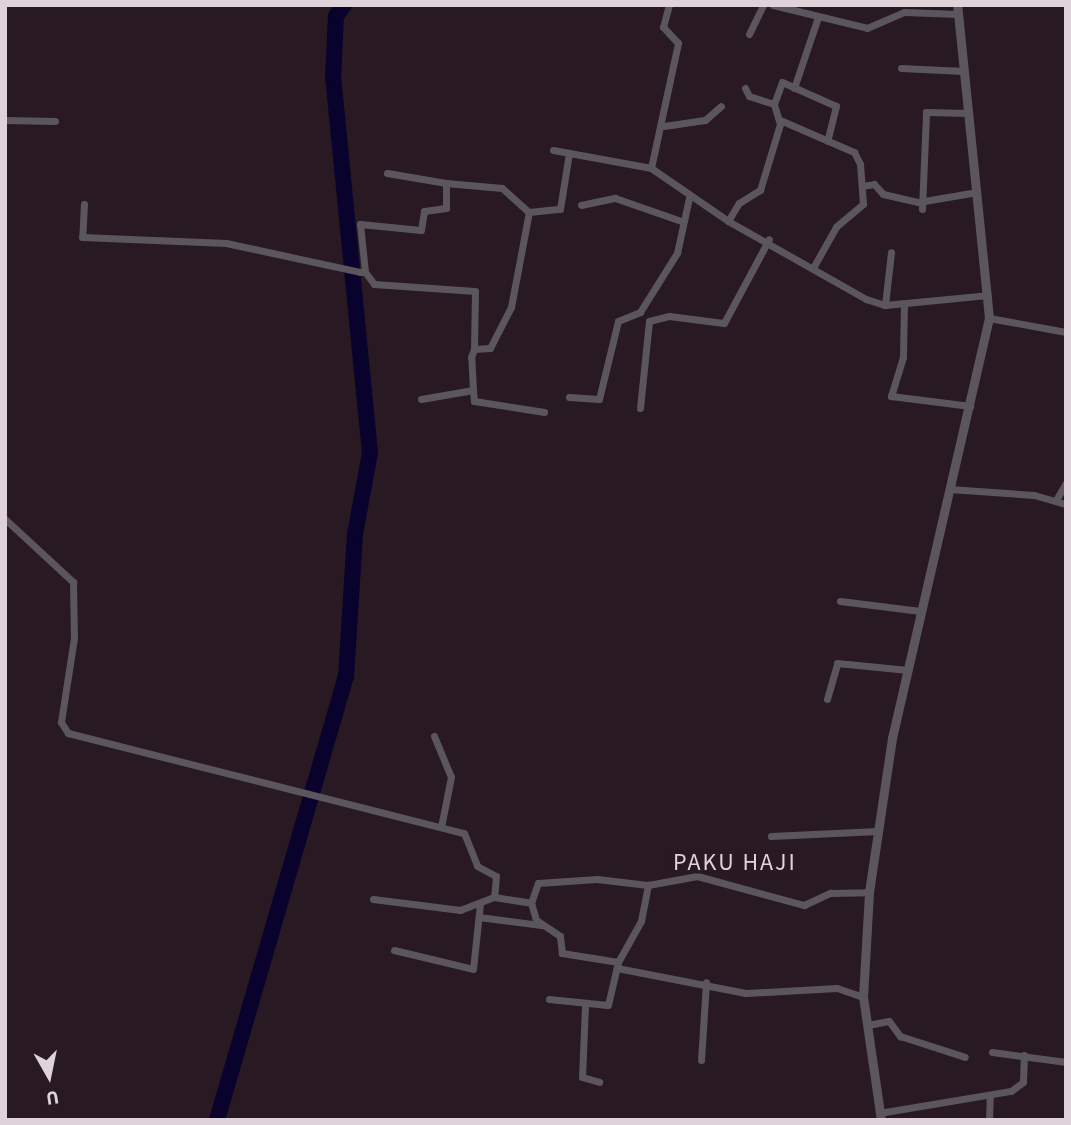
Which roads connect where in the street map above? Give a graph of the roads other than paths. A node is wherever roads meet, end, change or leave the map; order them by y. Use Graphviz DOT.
graph roads {
  1 [pos="669,5"];
  2 [pos="763,5"];
  3 [pos="773,5"];
  4 [pos="958,9"];
  5 [pos="818,17"];
  6 [pos="749,34"];
  7 [pos="901,68"];
  8 [pos="964,71"];
  9 [pos="745,88"];
  10 [pos="794,88"];
  11 [pos="774,104"];
  12 [pos="721,106"];
  13 [pos="969,113"];
  14 [pos="5,120"];
  15 [pos="780,120"];
  16 [pos="55,121"];
  17 [pos="664,126"];
  18 [pos="827,141"];
  19 [pos="553,150"];
  20 [pos="569,153"];
  21 [pos="651,168"];
  22 [pos="387,173"];
  23 [pos="446,183"];
  24 [pos="862,186"];
  25 [pos="977,192"];
  26 [pos="690,198"];
  27 [pos="83,204"];
  28 [pos="923,204"];
  29 [pos="582,205"];
  30 [pos="529,212"];
  31 [pos="681,221"];
  32 [pos="728,221"];
  33 [pos="769,239"];
  34 [pos="891,252"];
  35 [pos="814,266"];
  36 [pos="362,272"];
  37 [pos="988,295"];
  38 [pos="904,303"];
  39 [pos="886,305"];
  40 [pos="640,312"];
  41 [pos="656,317"];
  42 [pos="989,318"];
  43 [pos="1066,332"];
  44 [pos="474,349"];
  45 [pos="472,390"];
  46 [pos="569,397"];
  47 [pos="421,399"];
  48 [pos="970,406"];
  49 [pos="640,408"];
  50 [pos="544,412"];
  51 [pos="1066,483"];
  52 [pos="949,489"];
  53 [pos="1056,500"];
  54 [pos="1066,504"];
  55 [pos="5,519"];
  56 [pos="840,601"];
  57 [pos="920,611"];
  58 [pos="908,670"];
  59 [pos="827,699"];
  60 [pos="434,736"];
  61 [pos="441,827"];
  62 [pos="878,831"];
  63 [pos="771,836"];
  64 [pos="648,885"];
  65 [pos="869,892"];
  66 [pos="495,897"];
  67 [pos="373,899"];
  68 [pos="480,903"];
  69 [pos="531,903"];
  70 [pos="479,917"];
  71 [pos="541,925"];
  72 [pos="394,950"];
  73 [pos="617,965"];
  74 [pos="706,982"];
  75 [pos="863,997"];
  76 [pos="549,999"];
  77 [pos="585,1006"];
  78 [pos="868,1025"];
  79 [pos="992,1052"];
  80 [pos="1024,1055"];
  81 [pos="965,1057"];
  82 [pos="701,1060"];
  83 [pos="1066,1062"];
  84 [pos="598,1082"];
  85 [pos="990,1096"];
  86 [pos="880,1116"];
  87 [pos="989,1120"];
  1 -- 17 [label="street"];
  2 -- 6 [label="street"];
  3 -- 5 [label="street"];
  4 -- 5 [label="street"];
  4 -- 8 [label="street"];
  5 -- 10 [label="street"];
  7 -- 8 [label="street"];
  8 -- 13 [label="street"];
  9 -- 11 [label="street"];
  10 -- 11 [label="street"];
  10 -- 18 [label="street"];
  11 -- 15 [label="street"];
  12 -- 17 [label="street"];
  13 -- 25 [label="street"];
  13 -- 28 [label="street"];
  14 -- 16 [label="street"];
  15 -- 18 [label="street"];
  15 -- 32 [label="street"];
  17 -- 21 [label="street"];
  18 -- 24 [label="street"];
  19 -- 20 [label="street"];
  20 -- 21 [label="street"];
  20 -- 30 [label="street"];
  21 -- 26 [label="street"];
  22 -- 23 [label="street"];
  23 -- 30 [label="street"];
  23 -- 36 [label="street"];
  24 -- 28 [label="street"];
  24 -- 35 [label="street"];
  25 -- 28 [label="street"];
  25 -- 37 [label="street"];
  26 -- 31 [label="street"];
  26 -- 32 [label="street"];
  27 -- 36 [label="street"];
  29 -- 31 [label="street"];
  30 -- 44 [label="street"];
  31 -- 40 [label="street"];
  32 -- 33 [label="street"];
  33 -- 35 [label="street"];
  33 -- 41 [label="street"];
  34 -- 39 [label="street"];
  35 -- 39 [label="street"];
  36 -- 44 [label="street"];
  37 -- 38 [label="street"];
  37 -- 42 [label="street"];
  38 -- 39 [label="street"];
  38 -- 48 [label="street"];
  40 -- 41 [label="street"];
  40 -- 46 [label="street"];
  41 -- 49 [label="street"];
  42 -- 43 [label="street"];
  42 -- 48 [label="street"];
  44 -- 45 [label="street"];
  45 -- 47 [label="street"];
  45 -- 50 [label="street"];
  48 -- 52 [label="street"];
  51 -- 53 [label="street"];
  52 -- 53 [label="street"];
  52 -- 57 [label="street"];
  53 -- 54 [label="street"];
  55 -- 61 [label="street"];
  56 -- 57 [label="street"];
  57 -- 58 [label="street"];
  58 -- 59 [label="street"];
  58 -- 62 [label="street"];
  60 -- 61 [label="street"];
  61 -- 66 [label="street"];
  62 -- 63 [label="street"];
  62 -- 65 [label="street"];
  64 -- 65 [label="street"];
  64 -- 69 [label="street"];
  64 -- 73 [label="street"];
  65 -- 75 [label="street"];
  66 -- 68 [label="street"];
  66 -- 69 [label="street"];
  67 -- 68 [label="street"];
  68 -- 70 [label="street"];
  69 -- 71 [label="street"];
  70 -- 71 [label="street"];
  70 -- 72 [label="street"];
  71 -- 73 [label="street"];
  73 -- 74 [label="street"];
  73 -- 77 [label="street"];
  74 -- 75 [label="street"];
  74 -- 82 [label="street"];
  75 -- 78 [label="street"];
  76 -- 77 [label="street"];
  77 -- 84 [label="street"];
  78 -- 81 [label="street"];
  78 -- 86 [label="street"];
  79 -- 80 [label="street"];
  80 -- 83 [label="street"];
  80 -- 85 [label="street"];
  85 -- 86 [label="street"];
  85 -- 87 [label="street"];
}
